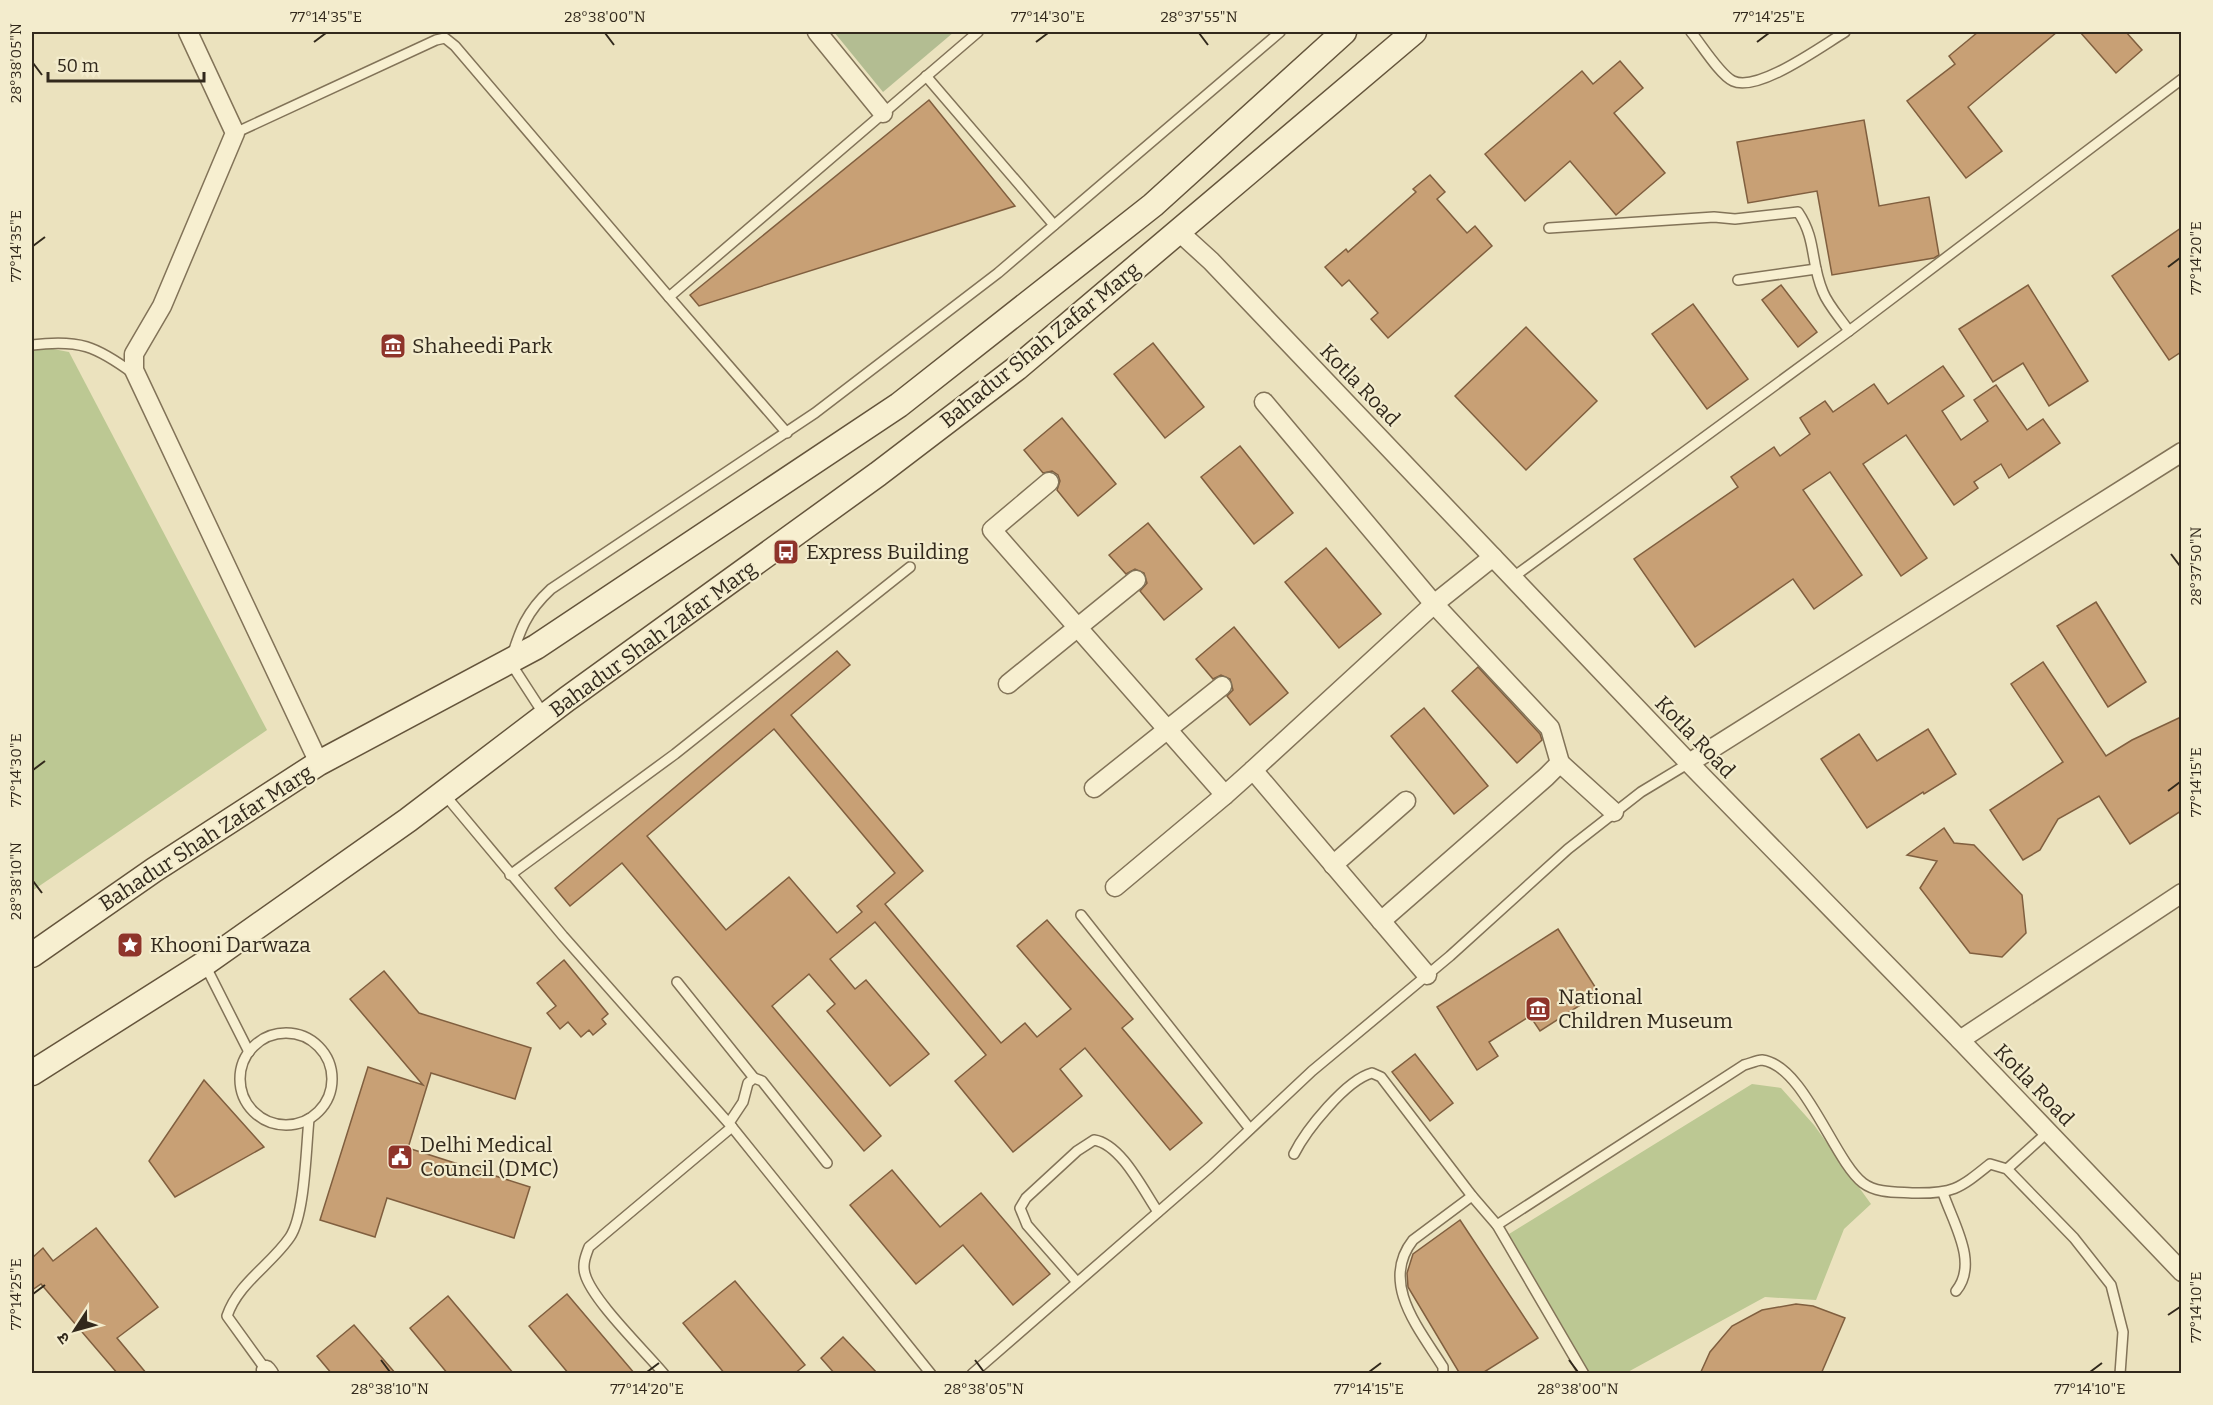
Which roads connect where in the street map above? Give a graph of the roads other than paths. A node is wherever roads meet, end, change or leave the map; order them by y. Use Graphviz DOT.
graph roads {
  1 [pos="188,32"];
  2 [pos="817,32"];
  3 [pos="978,32"];
  4 [pos="1280,32"];
  5 [pos="1344,32"];
  6 [pos="1414,32"];
  7 [pos="1691,32"];
  8 [pos="1845,32"];
  9 [pos="926,76"];
  10 [pos="2181,79"];
  11 [pos="884,113"];
  12 [pos="235,133"];
  13 [pos="1054,225"];
  14 [pos="1549,228"];
  15 [pos="1178,231"];
  16 [pos="1816,269"];
  17 [pos="1738,280"];
  18 [pos="669,297"];
  19 [pos="1849,331"];
  20 [pos="32,345"];
  21 [pos="136,374"];
  22 [pos="1264,402"];
  23 [pos="787,433"];
  24 [pos="2181,452"];
  25 [pos="1048,482"];
  26 [pos="1493,557"];
  27 [pos="910,567"];
  28 [pos="1512,578"];
  29 [pos="1136,580"];
  30 [pos="1434,604"];
  31 [pos="1077,628"];
  32 [pos="510,662"];
  33 [pos="1008,684"];
  34 [pos="1222,686"];
  35 [pos="545,716"];
  36 [pos="1168,729"];
  37 [pos="319,763"];
  38 [pos="1560,763"];
  39 [pos="1689,763"];
  40 [pos="1252,770"];
  41 [pos="1094,788"];
  42 [pos="444,793"];
  43 [pos="1225,795"];
  44 [pos="1406,801"];
  45 [pos="1614,812"];
  46 [pos="1333,865"];
  47 [pos="510,875"];
  48 [pos="1116,887"];
  49 [pos="2181,893"];
  50 [pos="1081,915"];
  51 [pos="1381,921"];
  52 [pos="32,955"];
  53 [pos="204,964"];
  54 [pos="1426,975"];
  55 [pos="677,982"];
  56 [pos="1960,1040"];
  57 [pos="249,1052"];
  58 [pos="32,1073"];
  59 [pos="754,1078"];
  60 [pos="309,1119"];
  61 [pos="731,1125"];
  62 [pos="1250,1129"];
  63 [pos="2048,1132"];
  64 [pos="1294,1154"];
  65 [pos="827,1163"];
  66 [pos="2007,1169"];
  67 [pos="1944,1193"];
  68 [pos="1472,1196"];
  69 [pos="1158,1212"];
  70 [pos="1497,1224"];
  71 [pos="2181,1272"];
  72 [pos="1077,1282"];
  73 [pos="1956,1291"];
  74 [pos="268,1372"];
  75 [pos="664,1374"];
  76 [pos="931,1374"];
  77 [pos="972,1374"];
  78 [pos="1443,1374"];
  79 [pos="1584,1374"];
  80 [pos="2120,1374"];
  1 -- 12 [label="street"];
  2 -- 11 [label="street"];
  3 -- 9 [label="lane"];
  4 -- 13 [label="lane"];
  5 -- 32 [label="main road, Bahadur Shah Zafar Marg"];
  6 -- 15 [label="main road, Bahadur Shah Zafar Marg"];
  7 -- 8 [label="lane"];
  9 -- 11 [label="lane"];
  9 -- 13 [label="lane"];
  10 -- 19 [label="lane"];
  11 -- 18 [label="lane"];
  12 -- 18 [label="lane"];
  12 -- 21 [label="street"];
  13 -- 23 [label="lane"];
  14 -- 16 [label="lane"];
  15 -- 26 [label="street, Kotla Road"];
  15 -- 35 [label="main road, Bahadur Shah Zafar Marg"];
  16 -- 17 [label="lane"];
  16 -- 19 [label="lane"];
  18 -- 23 [label="lane"];
  19 -- 28 [label="lane"];
  20 -- 21 [label="lane"];
  21 -- 37 [label="street"];
  22 -- 30 [label="street"];
  23 -- 32 [label="lane"];
  24 -- 39 [label="street"];
  25 -- 31 [label="street"];
  26 -- 28 [label="street, Kotla Road"];
  26 -- 30 [label="street"];
  27 -- 47 [label="lane"];
  28 -- 39 [label="street, Kotla Road"];
  29 -- 31 [label="street"];
  30 -- 38 [label="street"];
  30 -- 40 [label="street"];
  31 -- 33 [label="street"];
  31 -- 36 [label="street"];
  32 -- 35 [label="lane"];
  32 -- 37 [label="main road, Bahadur Shah Zafar Marg"];
  34 -- 36 [label="street"];
  35 -- 42 [label="main road, Bahadur Shah Zafar Marg"];
  36 -- 41 [label="street"];
  36 -- 43 [label="street"];
  37 -- 52 [label="main road, Bahadur Shah Zafar Marg"];
  38 -- 45 [label="street"];
  38 -- 51 [label="street"];
  39 -- 45 [label="lane"];
  39 -- 56 [label="street, Kotla Road"];
  40 -- 43 [label="street"];
  40 -- 46 [label="street"];
  42 -- 47 [label="lane"];
  42 -- 53 [label="main road, Bahadur Shah Zafar Marg"];
  43 -- 48 [label="street"];
  44 -- 46 [label="street"];
  45 -- 54 [label="lane"];
  46 -- 51 [label="street"];
  47 -- 61 [label="lane"];
  49 -- 56 [label="street"];
  50 -- 62 [label="lane"];
  51 -- 54 [label="street"];
  53 -- 57 [label="lane"];
  53 -- 58 [label="main road, Bahadur Shah Zafar Marg"];
  54 -- 62 [label="lane"];
  55 -- 59 [label="lane"];
  56 -- 63 [label="street, Kotla Road"];
  57 -- 60 [label="lane"];
  57 -- 60 [label="lane"];
  59 -- 61 [label="lane"];
  59 -- 65 [label="lane"];
  60 -- 74 [label="lane"];
  61 -- 75 [label="lane"];
  61 -- 76 [label="lane"];
  62 -- 69 [label="lane"];
  63 -- 66 [label="lane"];
  63 -- 71 [label="street, Kotla Road"];
  64 -- 68 [label="lane"];
  66 -- 67 [label="lane"];
  66 -- 80 [label="lane"];
  67 -- 70 [label="lane"];
  67 -- 73 [label="lane"];
  68 -- 70 [label="lane"];
  68 -- 78 [label="lane"];
  69 -- 72 [label="lane"];
  69 -- 72 [label="lane"];
  70 -- 79 [label="lane"];
  72 -- 77 [label="lane"];
}
